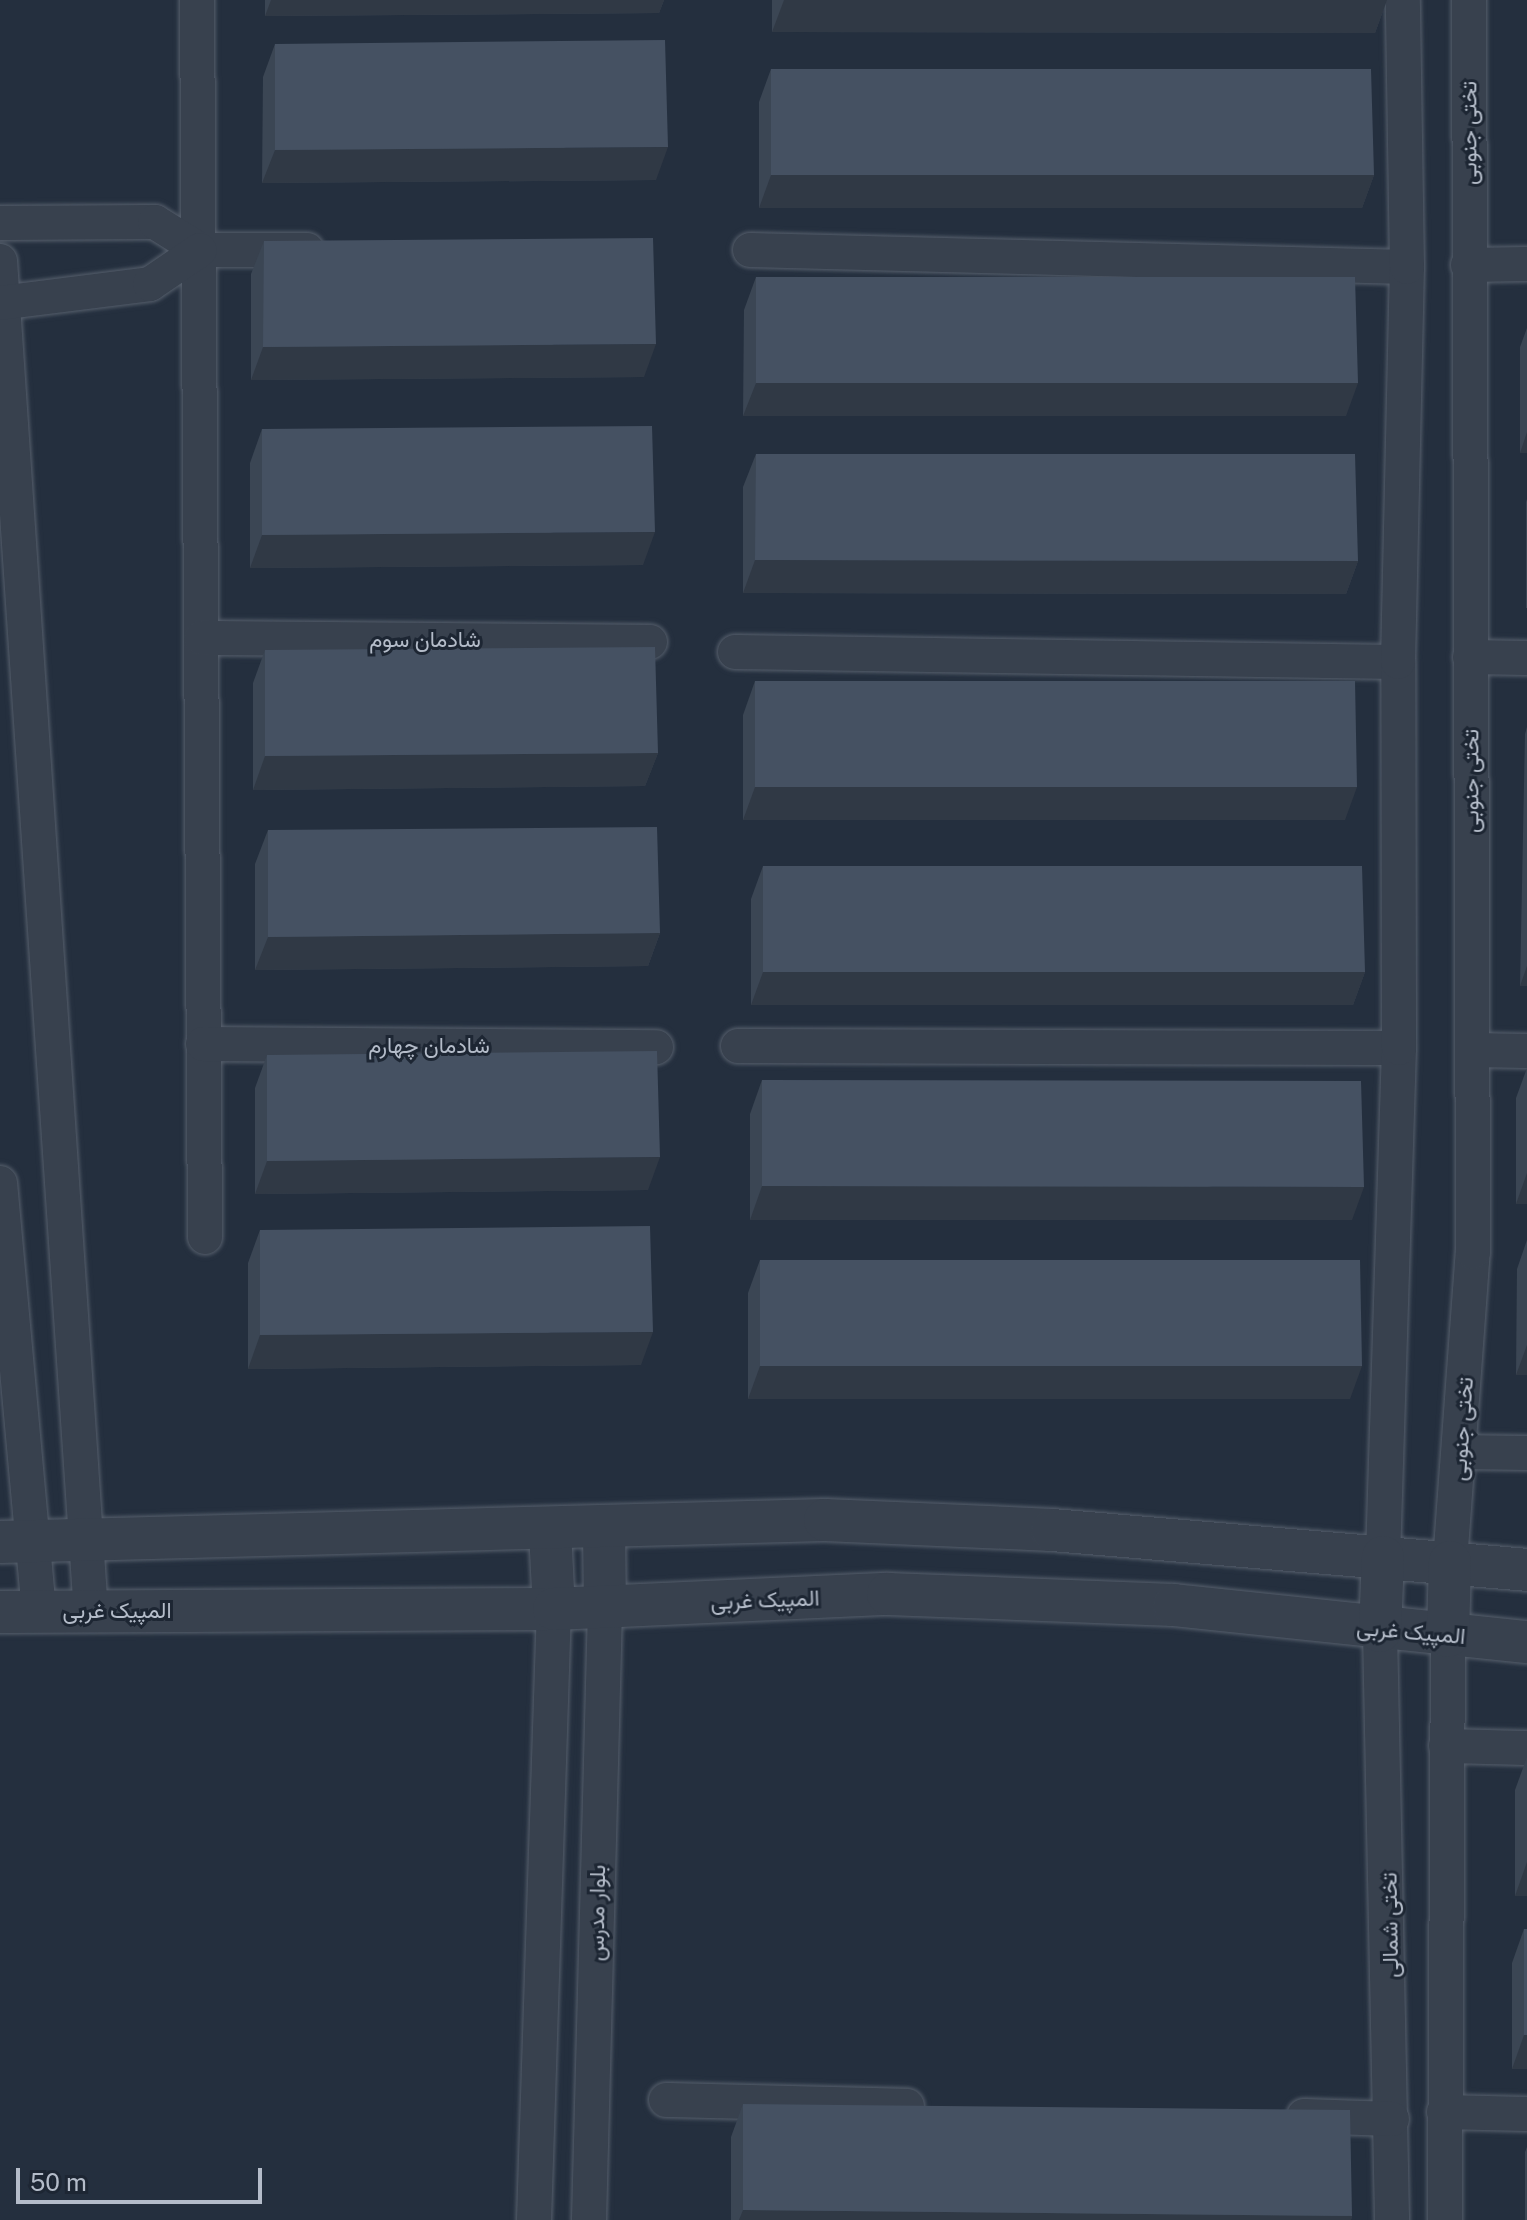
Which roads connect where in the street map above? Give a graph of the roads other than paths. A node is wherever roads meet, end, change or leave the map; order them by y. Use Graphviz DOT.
graph roads {
  1 [pos="197,0"];
  2 [pos="1403,0"];
  3 [pos="1469,0"];
  4 [pos="0,223"];
  5 [pos="200,250"];
  6 [pos="340,250"];
  7 [pos="750,250"];
  8 [pos="0,261"];
  9 [pos="1527,264"];
  10 [pos="1468,265"];
  11 [pos="1407,267"];
  12 [pos="3,303"];
  13 [pos="201,638"];
  14 [pos="650,642"];
  15 [pos="735,652"];
  16 [pos="1470,657"];
  17 [pos="1527,658"];
  18 [pos="1398,662"];
  19 [pos="203,1044"];
  20 [pos="738,1046"];
  21 [pos="656,1047"];
  22 [pos="1399,1048"];
  23 [pos="1473,1050"];
  24 [pos="1527,1051"];
  25 [pos="0,1183"];
  26 [pos="205,1237"];
  27 [pos="1460,1452"];
  28 [pos="1527,1453"];
  29 [pos="604,1529"];
  30 [pos="550,1531"];
  31 [pos="86,1538"];
  32 [pos="16,1541"];
  33 [pos="1383,1557"];
  34 [pos="1450,1562"];
  35 [pos="1527,1570"];
  36 [pos="605,1607"];
  37 [pos="554,1609"];
  38 [pos="19,1612"];
  39 [pos="91,1612"];
  40 [pos="1380,1631"];
  41 [pos="1448,1636"];
  42 [pos="1527,1642"];
  43 [pos="1446,1746"];
  44 [pos="1527,1748"];
  45 [pos="666,2100"];
  46 [pos="934,2107"];
  47 [pos="1444,2112"];
  48 [pos="1527,2114"];
  49 [pos="1265,2115"];
  50 [pos="1392,2119"];
  51 [pos="534,2220"];
  52 [pos="589,2220"];
  53 [pos="1392,2220"];
  54 [pos="1445,2220"];
  1 -- 5 [label="street"];
  2 -- 11 [label="street"];
  3 -- 10 [label="street, تختی جنوبی"];
  4 -- 5 [label="street"];
  5 -- 6 [label="street"];
  5 -- 12 [label="street"];
  5 -- 13 [label="street"];
  7 -- 11 [label="street"];
  8 -- 12 [label="street"];
  9 -- 10 [label="street"];
  10 -- 16 [label="street, تختی جنوبی"];
  11 -- 18 [label="street"];
  12 -- 31 [label="street"];
  13 -- 14 [label="street, شادمان سوم"];
  13 -- 19 [label="street"];
  15 -- 18 [label="street"];
  16 -- 17 [label="street"];
  16 -- 23 [label="street, تختی جنوبی"];
  18 -- 22 [label="street"];
  19 -- 21 [label="street, شادمان چهارم"];
  19 -- 26 [label="street"];
  20 -- 22 [label="street"];
  22 -- 33 [label="street"];
  23 -- 24 [label="street"];
  23 -- 27 [label="street, تختی جنوبی"];
  25 -- 32 [label="street"];
  27 -- 28 [label="street"];
  27 -- 34 [label="street, تختی جنوبی"];
  29 -- 30 [label="street"];
  29 -- 33 [label="street"];
  29 -- 36 [label="street"];
  30 -- 31 [label="street"];
  30 -- 37 [label="street"];
  31 -- 32 [label="street"];
  31 -- 39 [label="street"];
  32 -- 38 [label="street"];
  33 -- 34 [label="street"];
  33 -- 40 [label="street"];
  34 -- 35 [label="street"];
  34 -- 41 [label="street"];
  36 -- 37 [label="street, المپیک غربی"];
  36 -- 40 [label="street, المپیک غربی"];
  36 -- 52 [label="street, بلوار مدرس"];
  37 -- 39 [label="street, المپیک غربی"];
  37 -- 51 [label="street"];
  38 -- 39 [label="street, المپیک غربی"];
  40 -- 41 [label="street, المپیک غربی"];
  40 -- 50 [label="street, تختی شمالی"];
  41 -- 42 [label="street, المپیک غربی"];
  41 -- 43 [label="street"];
  43 -- 44 [label="street"];
  43 -- 47 [label="street"];
  45 -- 46 [label="street"];
  47 -- 48 [label="street"];
  47 -- 54 [label="street"];
  49 -- 50 [label="street"];
  50 -- 53 [label="street, تختی شمالی"];
}
